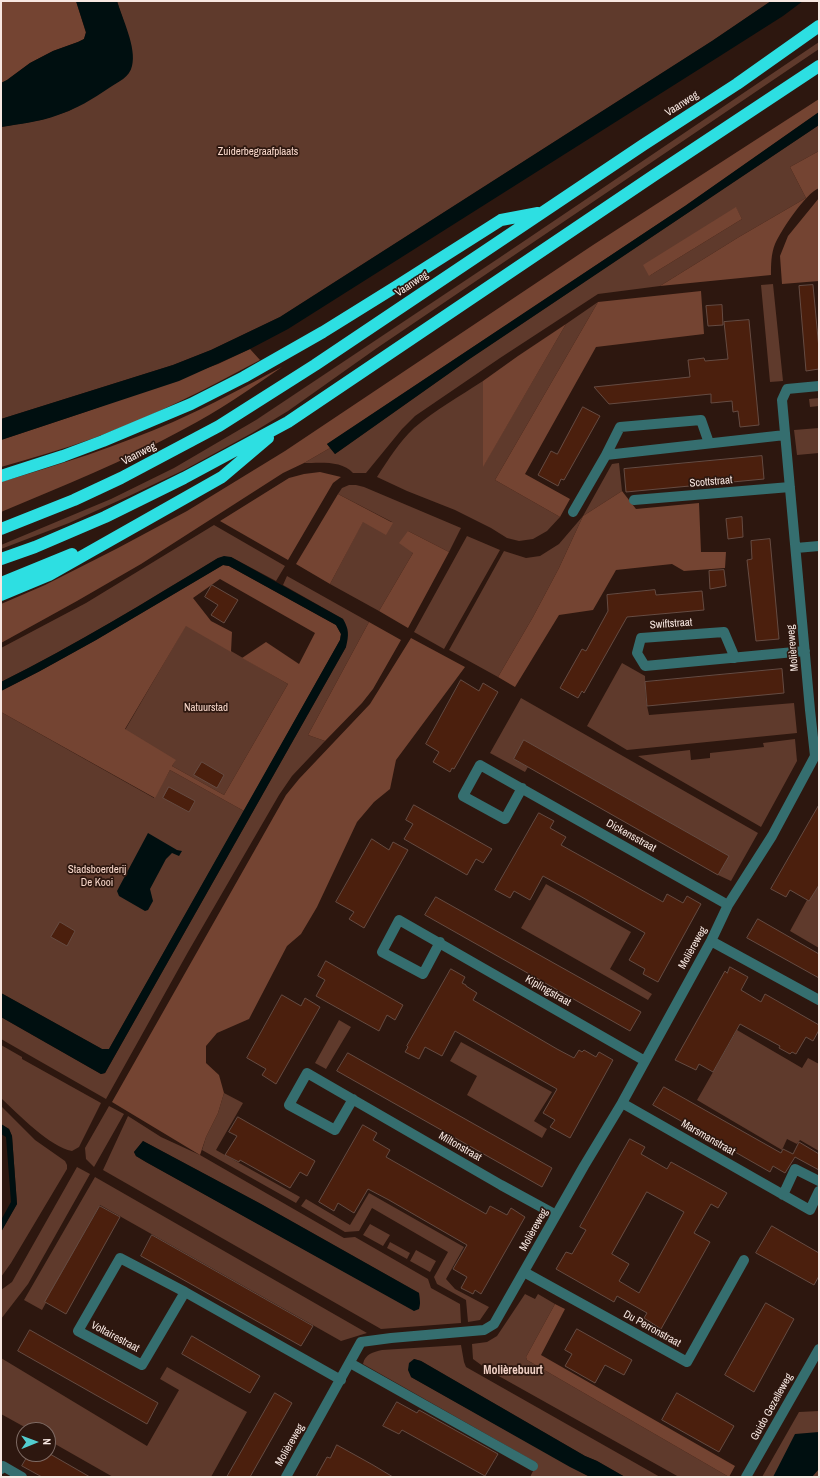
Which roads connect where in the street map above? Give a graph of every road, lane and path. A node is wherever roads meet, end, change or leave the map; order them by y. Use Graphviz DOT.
graph roads {
  1 [pos="819,26"];
  2 [pos="819,66"];
  3 [pos="543,213"];
  4 [pos="819,386"];
  5 [pos="288,422"];
  6 [pos="785,435"];
  7 [pos="709,444"];
  8 [pos="606,455"];
  9 [pos="1,476"];
  10 [pos="790,487"];
  11 [pos="634,500"];
  12 [pos="574,512"];
  13 [pos="143,521"];
  14 [pos="1,529"];
  15 [pos="819,546"];
  16 [pos="796,548"];
  17 [pos="1,559"];
  18 [pos="1,583"];
  19 [pos="1,595"];
  20 [pos="805,651"];
  21 [pos="735,658"];
  22 [pos="817,757"];
  23 [pos="522,788"];
  24 [pos="728,904"];
  25 [pos="711,941"];
  26 [pos="440,942"];
  27 [pos="819,1000"];
  28 [pos="645,1061"];
  29 [pos="353,1099"];
  30 [pos="622,1103"];
  31 [pos="819,1181"];
  32 [pos="819,1191"];
  33 [pos="783,1195"];
  34 [pos="556,1215"];
  35 [pos="744,1260"];
  36 [pos="524,1272"];
  37 [pos="185,1292"];
  38 [pos="819,1349"];
  39 [pos="350,1363"];
  40 [pos="341,1380"];
  41 [pos="533,1466"];
  42 [pos="1,1469"];
  43 [pos="22,1477"];
  44 [pos="286,1477"];
  45 [pos="746,1477"];
  1 -- 3 [label="highway, Vaanweg"];
  2 -- 5 [label="highway"];
  3 -- 9 [label="highway"];
  3 -- 14 [label="highway, Vaanweg"];
  4 -- 6 [label="street, Molièreweg"];
  5 -- 13 [label="highway"];
  5 -- 17 [label="highway"];
  6 -- 7 [label="street"];
  6 -- 10 [label="street, Molièreweg"];
  7 -- 8 [label="street"];
  7 -- 8 [label="street"];
  8 -- 12 [label="street"];
  10 -- 11 [label="street, Scottstraat"];
  10 -- 16 [label="street, Molièreweg"];
  13 -- 18 [label="highway"];
  13 -- 19 [label="highway"];
  15 -- 16 [label="street"];
  16 -- 20 [label="street, Molièreweg"];
  20 -- 21 [label="street, Swiftstraat"];
  20 -- 22 [label="street, Molièreweg"];
  21 -- 21 [label="street, Swiftstraat"];
  22 -- 24 [label="street, Molièreweg"];
  23 -- 23 [label="street, Dickensstraat"];
  23 -- 24 [label="street, Dickensstraat"];
  24 -- 25 [label="street, Molièreweg"];
  25 -- 27 [label="street"];
  25 -- 28 [label="street, Molièreweg"];
  26 -- 26 [label="street, Kiplingstraat"];
  26 -- 28 [label="street, Kiplingstraat"];
  28 -- 30 [label="street, Molièreweg"];
  29 -- 29 [label="street, Miltonstraat"];
  29 -- 34 [label="street, Miltonstraat"];
  30 -- 33 [label="street, Marsmanstraat"];
  30 -- 34 [label="street, Molièreweg"];
  31 -- 33 [label="street"];
  32 -- 33 [label="street, Marsmanstraat"];
  34 -- 36 [label="street, Molièreweg"];
  35 -- 36 [label="street, Du Perronstraat"];
  36 -- 39 [label="street, Molièreweg"];
  37 -- 37 [label="street, Voltairestraat"];
  37 -- 40 [label="street, Voltairestraat"];
  38 -- 45 [label="street, Guido Gezelleweg"];
  39 -- 40 [label="street, Molièreweg"];
  39 -- 41 [label="street"];
  40 -- 44 [label="street, Molièreweg"];
  42 -- 43 [label="street"];
}
